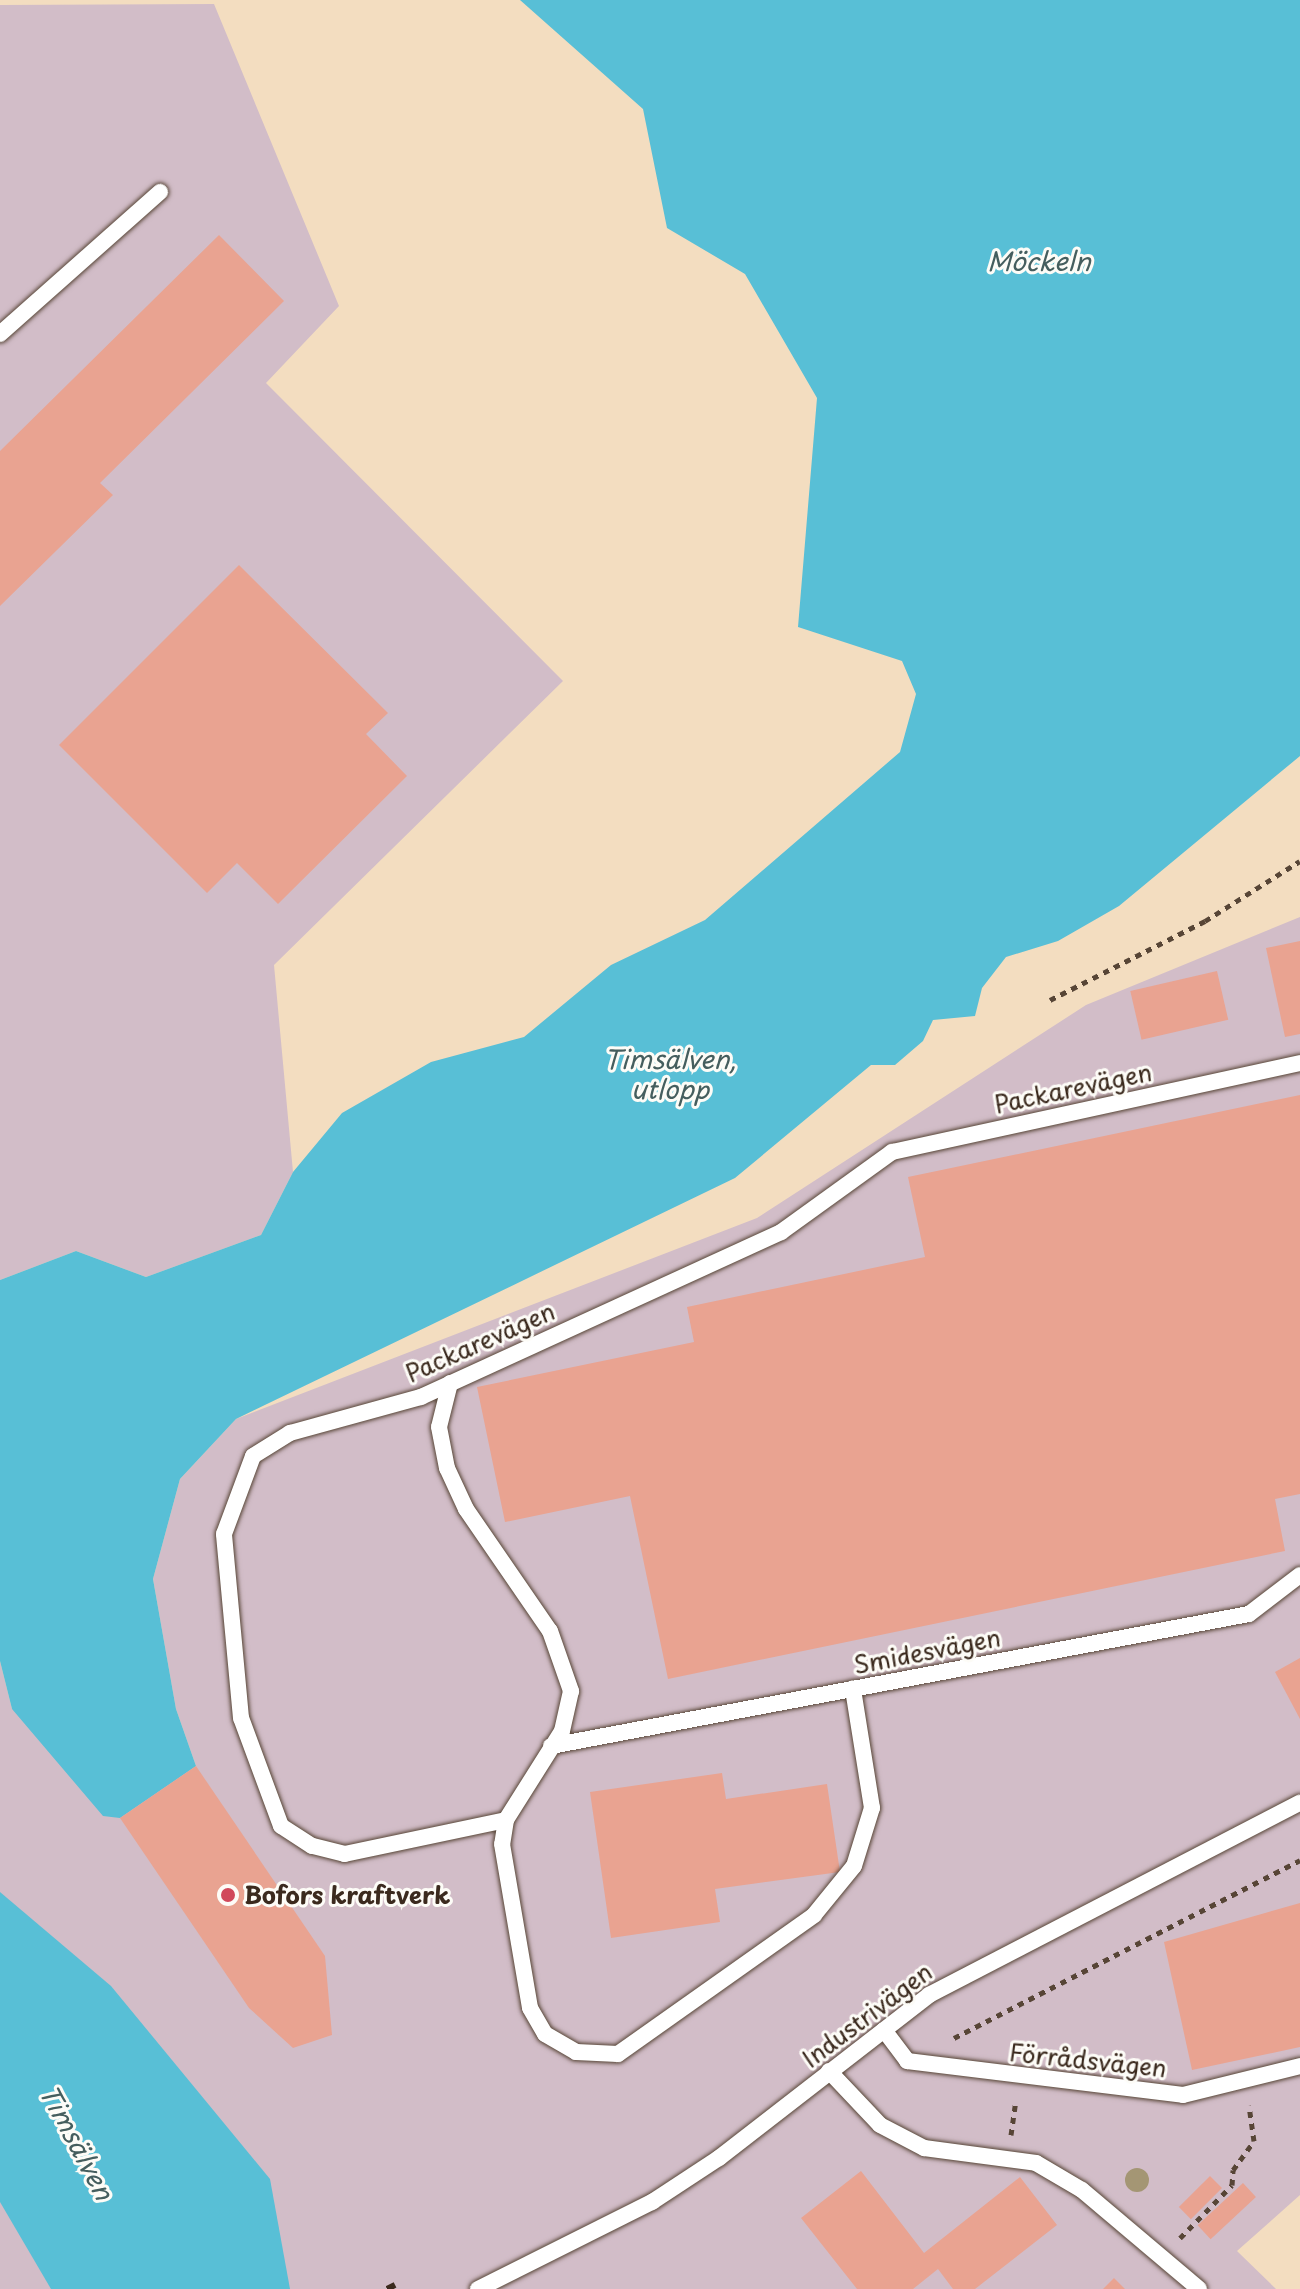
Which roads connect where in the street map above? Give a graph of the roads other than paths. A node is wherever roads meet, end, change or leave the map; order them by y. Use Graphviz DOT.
graph roads {
  1 [pos="160,192"];
  2 [pos="0,334"];
  3 [pos="1300,1063"];
  4 [pos="450,1383"];
  5 [pos="1300,1575"];
  6 [pos="853,1689"];
  7 [pos="551,1746"];
  8 [pos="1300,1803"];
  9 [pos="506,1820"];
  10 [pos="884,2030"];
  11 [pos="1300,2066"];
  12 [pos="829,2071"];
  13 [pos="478,2289"];
  14 [pos="1199,2289"];
  1 -- 2 [label="lane"];
  3 -- 4 [label="lane, Packarevägen"];
  4 -- 7 [label="lane"];
  4 -- 9 [label="lane, Packarevägen"];
  5 -- 6 [label="lane, Smidesvägen"];
  6 -- 7 [label="lane, Smidesvägen"];
  6 -- 9 [label="lane"];
  7 -- 9 [label="lane"];
  8 -- 10 [label="lane, Industrivägen"];
  10 -- 11 [label="lane, Förrådsvägen"];
  10 -- 12 [label="lane, Industrivägen"];
  12 -- 13 [label="lane, Industrivägen"];
  12 -- 14 [label="lane"];
}
